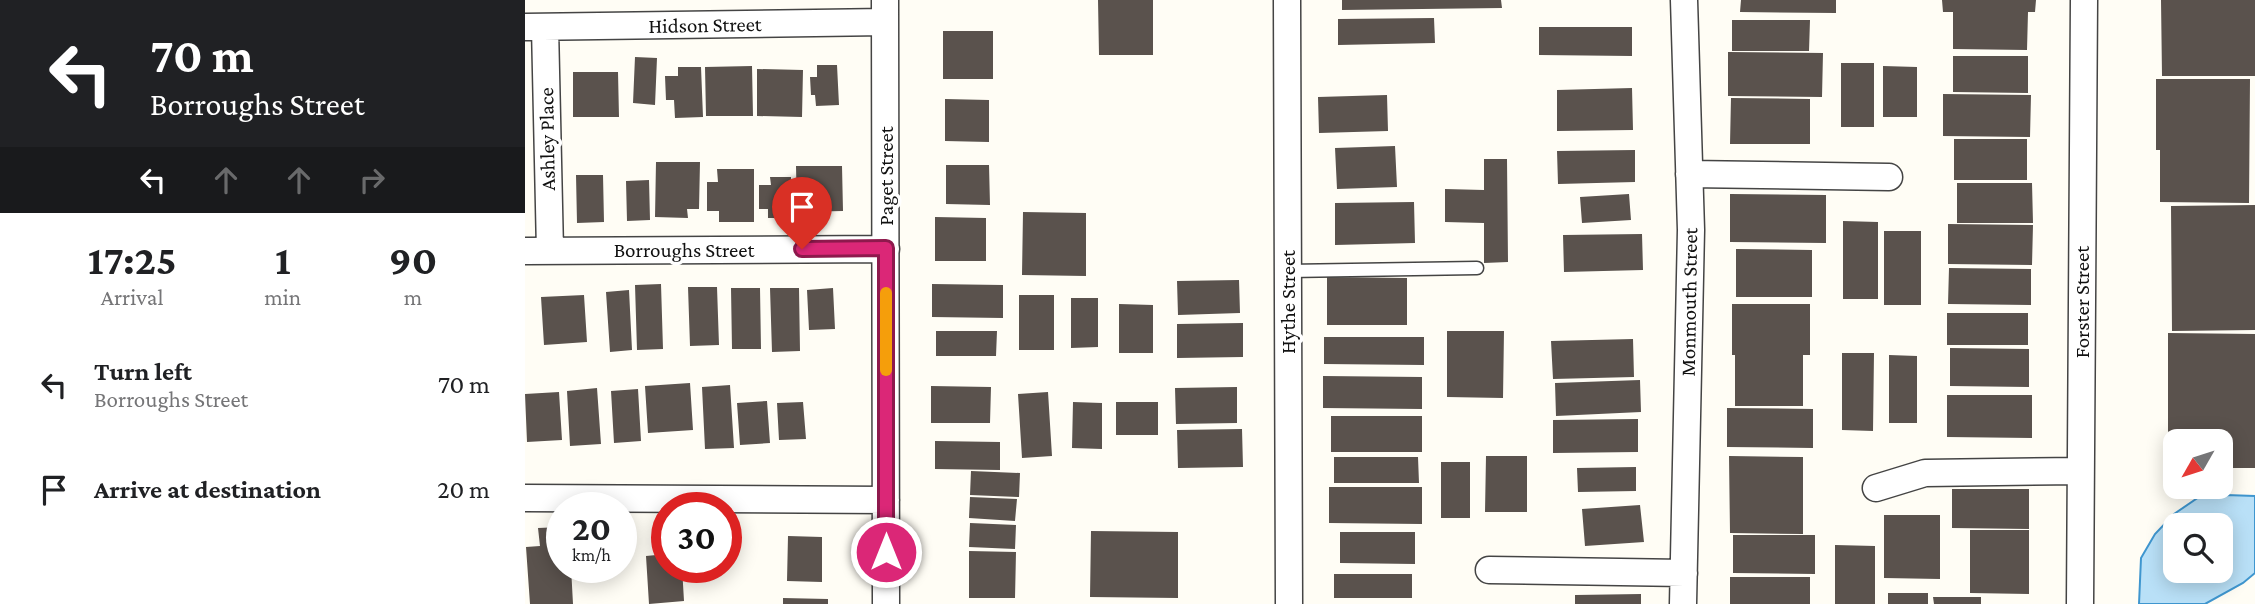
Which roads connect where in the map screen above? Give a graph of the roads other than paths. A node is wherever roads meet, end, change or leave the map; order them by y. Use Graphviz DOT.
graph roads {
  1 [pos="1287,0"];
  2 [pos="1684,0"];
  3 [pos="2084,0"];
  4 [pos="885,11"];
  5 [pos="535,27"];
  6 [pos="1689,174"];
  7 [pos="1889,177"];
  8 [pos="886,248"];
  9 [pos="537,251"];
  10 [pos="1477,268"];
  11 [pos="1288,271"];
  12 [pos="2080,471"];
  13 [pos="1876,488"];
  14 [pos="525,498"];
  15 [pos="886,500"];
  16 [pos="1489,570"];
  17 [pos="1684,573"];
  18 [pos="886,604"];
  19 [pos="1289,604"];
  20 [pos="1683,604"];
  21 [pos="2080,604"];
  1 -- 11 [label="street, Hythe Street"];
  2 -- 6 [label="street, Monmouth Street"];
  3 -- 12 [label="street, Forster Street"];
  4 -- 5 [label="street, Hidson Street"];
  4 -- 8 [label="street, Paget Street"];
  5 -- 9 [label="street, Ashley Place"];
  6 -- 7 [label="street"];
  6 -- 17 [label="street, Monmouth Street"];
  8 -- 9 [label="street, Borroughs Street"];
  8 -- 15 [label="street, Paget Street"];
  10 -- 11 [label="lane"];
  11 -- 19 [label="street, Hythe Street"];
  12 -- 13 [label="street"];
  12 -- 21 [label="street, Forster Street"];
  14 -- 15 [label="street"];
  15 -- 18 [label="street, Paget Street"];
  16 -- 17 [label="street"];
  17 -- 20 [label="street, Monmouth Street"];
}
